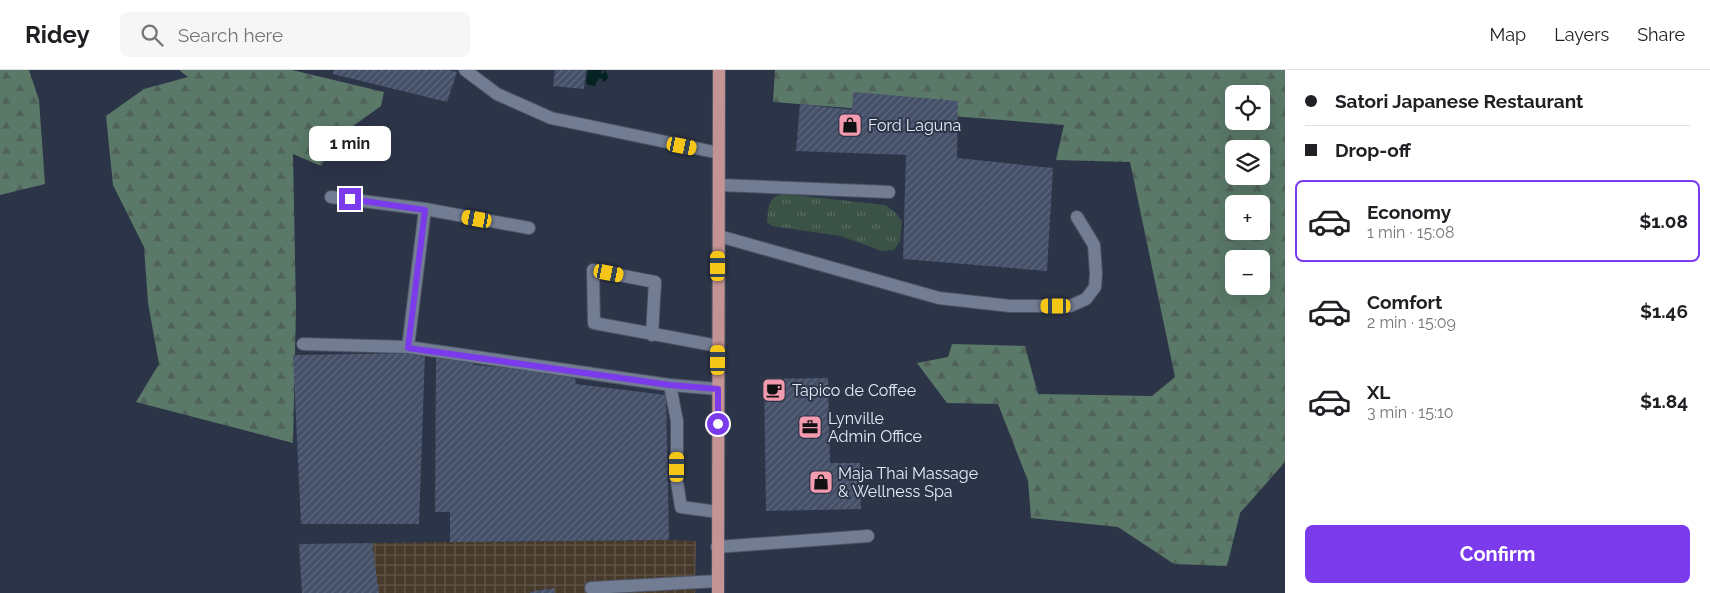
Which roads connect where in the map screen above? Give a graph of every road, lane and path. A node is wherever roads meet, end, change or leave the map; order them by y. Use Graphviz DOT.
graph roads {
  1 [pos="464,70"];
  2 [pos="719,70"];
  3 [pos="719,153"];
  4 [pos="719,185"];
  5 [pos="889,192"];
  6 [pos="331,197"];
  7 [pos="425,210"];
  8 [pos="1077,217"];
  9 [pos="528,228"];
  10 [pos="719,236"];
  11 [pos="652,335"];
  12 [pos="303,344"];
  13 [pos="718,346"];
  14 [pos="408,348"];
  15 [pos="670,385"];
  16 [pos="718,389"];
  17 [pos="718,512"];
  18 [pos="868,536"];
  19 [pos="718,547"];
  20 [pos="718,587"];
  21 [pos="591,588"];
  1 -- 3 [label="lane"];
  2 -- 3 [label="main road"];
  3 -- 4 [label="main road"];
  4 -- 5 [label="lane"];
  4 -- 10 [label="main road"];
  6 -- 7 [label="lane"];
  7 -- 9 [label="lane"];
  7 -- 14 [label="lane"];
  8 -- 10 [label="lane"];
  10 -- 13 [label="main road"];
  11 -- 11 [label="lane"];
  11 -- 13 [label="lane"];
  12 -- 14 [label="lane"];
  13 -- 16 [label="main road"];
  14 -- 15 [label="lane"];
  15 -- 16 [label="lane"];
  15 -- 17 [label="lane"];
  16 -- 17 [label="main road"];
  17 -- 19 [label="main road"];
  18 -- 19 [label="lane"];
  19 -- 20 [label="main road"];
  20 -- 21 [label="lane"];
}
